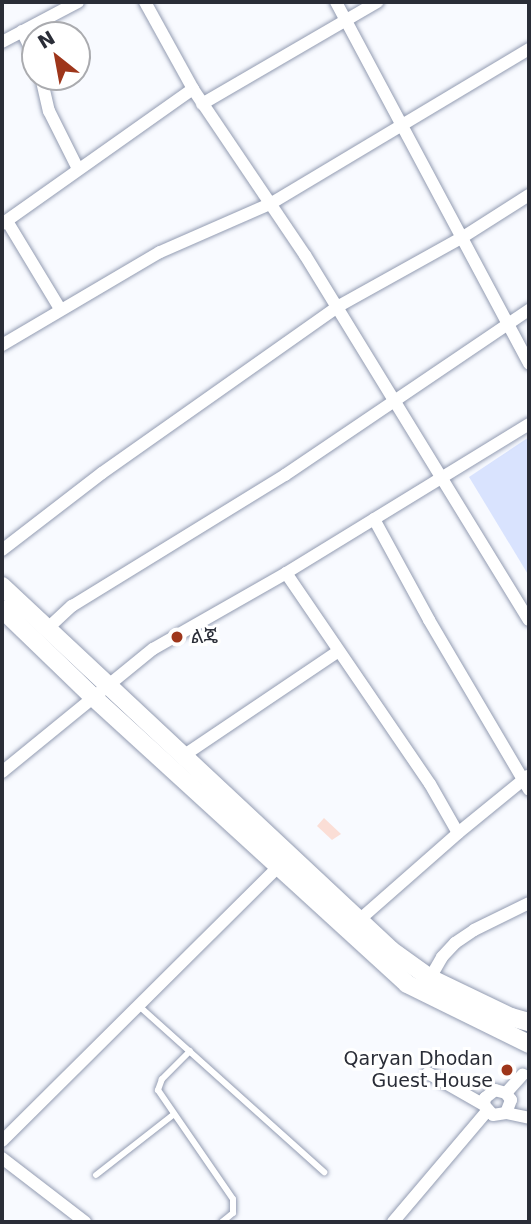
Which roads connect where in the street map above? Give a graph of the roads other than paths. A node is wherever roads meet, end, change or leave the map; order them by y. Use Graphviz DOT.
graph roads {
  1 [pos="78,2"];
  2 [pos="145,2"];
  3 [pos="336,2"];
  4 [pos="377,2"];
  5 [pos="346,19"];
  6 [pos="41,21"];
  7 [pos="21,32"];
  8 [pos="2,42"];
  9 [pos="529,49"];
  10 [pos="193,89"];
  11 [pos="44,91"];
  12 [pos="202,104"];
  13 [pos="403,122"];
  14 [pos="78,169"];
  15 [pos="529,194"];
  16 [pos="270,204"];
  17 [pos="4,222"];
  18 [pos="463,237"];
  19 [pos="337,307"];
  20 [pos="60,309"];
  21 [pos="529,310"];
  22 [pos="507,323"];
  23 [pos="2,345"];
  24 [pos="529,364"];
  25 [pos="396,400"];
  26 [pos="529,424"];
  27 [pos="444,478"];
  28 [pos="374,519"];
  29 [pos="2,550"];
  30 [pos="286,573"];
  31 [pos="2,586"];
  32 [pos="2,609"];
  33 [pos="529,620"];
  34 [pos="48,628"];
  35 [pos="337,652"];
  36 [pos="106,684"];
  37 [pos="93,697"];
  38 [pos="183,756"];
  39 [pos="2,772"];
  40 [pos="527,781"];
  41 [pos="458,833"];
  42 [pos="278,867"];
  43 [pos="529,903"];
  44 [pos="358,921"];
  45 [pos="430,978"];
  46 [pos="139,1006"];
  47 [pos="529,1022"];
  48 [pos="528,1044"];
  49 [pos="190,1051"];
  50 [pos="428,1073"];
  51 [pos="523,1074"];
  52 [pos="506,1093"];
  53 [pos="486,1108"];
  54 [pos="506,1113"];
  55 [pos="174,1114"];
  56 [pos="529,1118"];
  57 [pos="2,1141"];
  58 [pos="2,1158"];
  59 [pos="324,1172"];
  60 [pos="96,1175"];
  61 [pos="85,1222"];
  62 [pos="222,1222"];
  63 [pos="393,1222"];
  1 -- 6 [label="street"];
  2 -- 10 [label="street"];
  3 -- 5 [label="street"];
  4 -- 5 [label="street"];
  5 -- 12 [label="street"];
  5 -- 13 [label="street"];
  7 -- 8 [label="street"];
  9 -- 13 [label="street"];
  10 -- 12 [label="street"];
  10 -- 14 [label="street"];
  11 -- 14 [label="street"];
  12 -- 16 [label="street"];
  13 -- 16 [label="street"];
  13 -- 18 [label="street"];
  14 -- 17 [label="street"];
  15 -- 18 [label="street"];
  16 -- 19 [label="street"];
  16 -- 20 [label="street"];
  17 -- 20 [label="street"];
  18 -- 19 [label="street"];
  18 -- 22 [label="street"];
  19 -- 25 [label="street"];
  19 -- 29 [label="street"];
  20 -- 23 [label="street"];
  21 -- 22 [label="street"];
  22 -- 24 [label="street"];
  22 -- 25 [label="street"];
  25 -- 27 [label="street"];
  25 -- 34 [label="street"];
  26 -- 27 [label="street"];
  27 -- 28 [label="street"];
  27 -- 33 [label="street"];
  28 -- 30 [label="street"];
  28 -- 40 [label="street"];
  30 -- 35 [label="street"];
  30 -- 36 [label="street"];
  31 -- 34 [label="main road"];
  32 -- 37 [label="main road"];
  34 -- 36 [label="main road"];
  35 -- 38 [label="street"];
  35 -- 41 [label="street"];
  36 -- 37 [label="street"];
  36 -- 38 [label="main road"];
  37 -- 39 [label="street"];
  37 -- 42 [label="main road"];
  38 -- 44 [label="main road"];
  40 -- 41 [label="street"];
  41 -- 44 [label="street"];
  42 -- 46 [label="street"];
  42 -- 48 [label="main road"];
  43 -- 45 [label="street"];
  44 -- 45 [label="main road"];
  45 -- 47 [label="main road"];
  46 -- 49 [label="lane"];
  46 -- 57 [label="street"];
  49 -- 55 [label="lane"];
  49 -- 59 [label="lane"];
  50 -- 53 [label="street"];
  51 -- 52 [label="street"];
  52 -- 53 [label="street"];
  52 -- 54 [label="street"];
  53 -- 54 [label="street"];
  53 -- 63 [label="street"];
  54 -- 56 [label="street"];
  55 -- 60 [label="lane"];
  55 -- 62 [label="lane"];
  58 -- 61 [label="street"];
}
